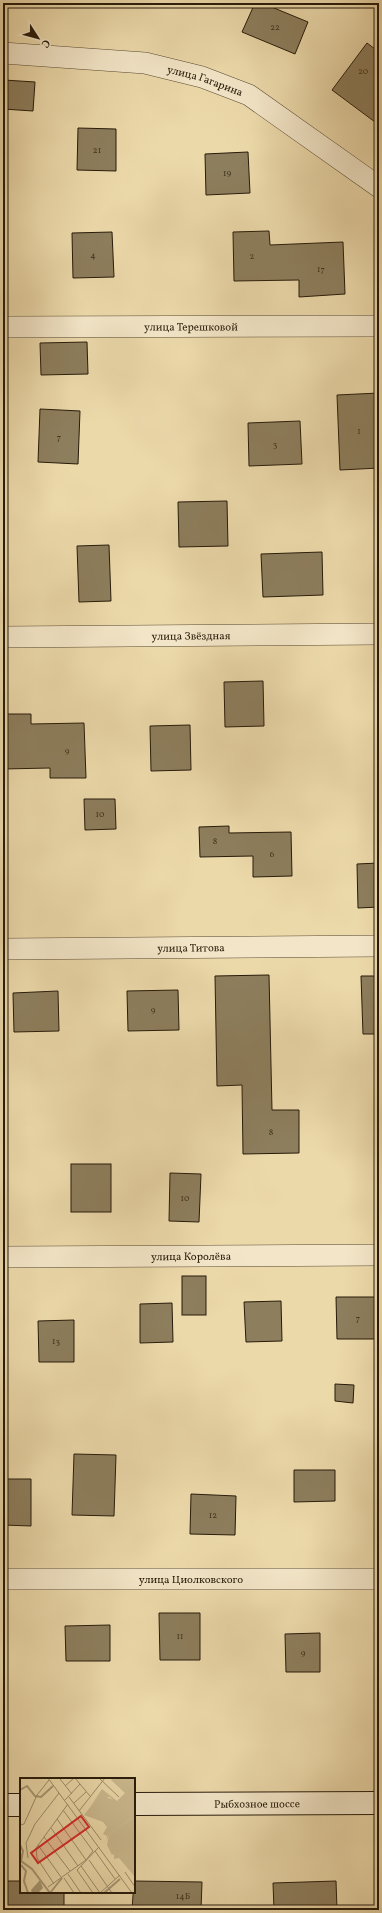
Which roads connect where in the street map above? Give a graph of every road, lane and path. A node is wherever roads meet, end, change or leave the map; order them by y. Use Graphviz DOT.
graph roads {
  1 [pos="3,53"];
  2 [pos="379,187"];
  3 [pos="379,326"];
  4 [pos="3,327"];
  5 [pos="379,634"];
  6 [pos="3,637"];
  7 [pos="379,946"];
  8 [pos="3,949"];
  9 [pos="379,1255"];
  10 [pos="3,1257"];
  11 [pos="3,1579"];
  12 [pos="379,1579"];
  13 [pos="379,1803"];
  14 [pos="135,1804"];
  15 [pos="3,1805"];
  16 [pos="20,1805"];
  1 -- 2 [label="street, улица Гагарина"];
  3 -- 4 [label="street, улица Терешковой"];
  5 -- 6 [label="street, улица Звёздная"];
  7 -- 8 [label="street, улица Титова"];
  9 -- 10 [label="street, улица Королёва"];
  11 -- 12 [label="street, улица Циолковского"];
  13 -- 14 [label="street, Рыбхозное шоссе"];
  15 -- 16 [label="street"];
}
